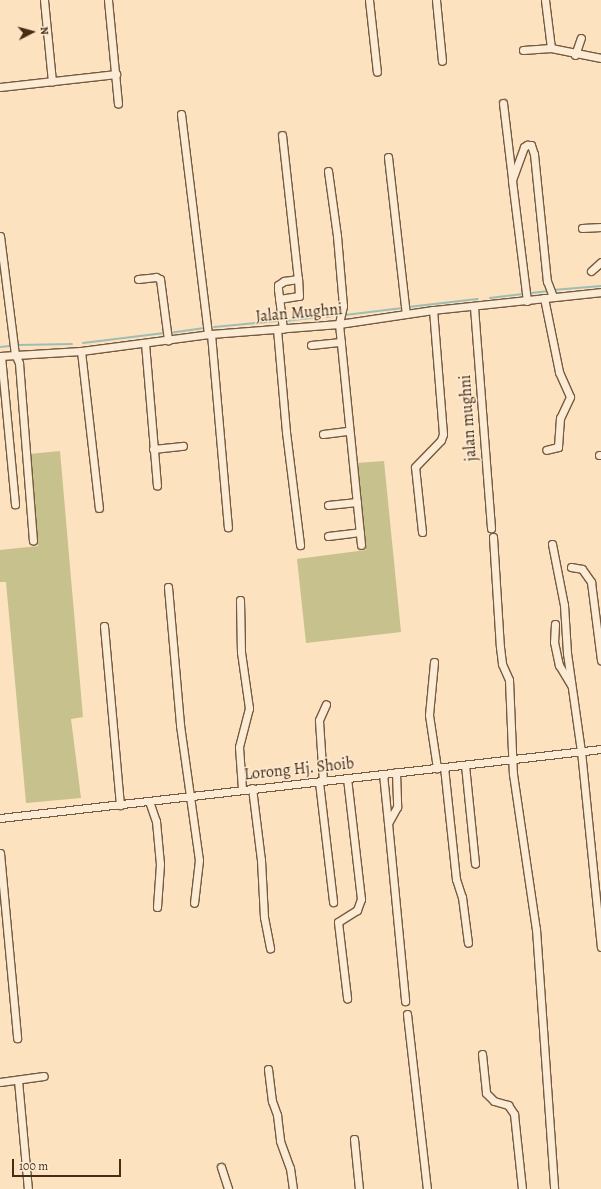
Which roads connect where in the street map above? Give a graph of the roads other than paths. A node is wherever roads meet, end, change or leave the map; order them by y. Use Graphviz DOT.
graph roads {
  1 [pos="44,0"];
  2 [pos="108,0"];
  3 [pos="369,0"];
  4 [pos="436,0"];
  5 [pos="545,0"];
  6 [pos="581,38"];
  7 [pos="551,48"];
  8 [pos="523,50"];
  9 [pos="575,55"];
  10 [pos="601,58"];
  11 [pos="442,61"];
  12 [pos="377,72"];
  13 [pos="116,74"];
  14 [pos="52,82"];
  15 [pos="0,87"];
  16 [pos="503,103"];
  17 [pos="118,104"];
  18 [pos="181,114"];
  19 [pos="282,135"];
  20 [pos="388,157"];
  21 [pos="328,171"];
  22 [pos="512,180"];
  23 [pos="601,227"];
  24 [pos="582,228"];
  25 [pos="0,236"];
  26 [pos="601,262"];
  27 [pos="591,271"];
  28 [pos="138,279"];
  29 [pos="298,279"];
  30 [pos="601,292"];
  31 [pos="551,293"];
  32 [pos="544,298"];
  33 [pos="280,299"];
  34 [pos="526,299"];
  35 [pos="474,307"];
  36 [pos="433,310"];
  37 [pos="406,314"];
  38 [pos="339,324"];
  39 [pos="280,329"];
  40 [pos="209,334"];
  41 [pos="168,338"];
  42 [pos="145,342"];
  43 [pos="341,342"];
  44 [pos="311,345"];
  45 [pos="81,350"];
  46 [pos="14,354"];
  47 [pos="1,356"];
  48 [pos="349,431"];
  49 [pos="323,434"];
  50 [pos="184,446"];
  51 [pos="153,449"];
  52 [pos="546,450"];
  53 [pos="157,485"];
  54 [pos="357,502"];
  55 [pos="15,504"];
  56 [pos="328,505"];
  57 [pos="99,508"];
  58 [pos="228,527"];
  59 [pos="492,528"];
  60 [pos="360,532"];
  61 [pos="422,532"];
  62 [pos="328,536"];
  63 [pos="493,537"];
  64 [pos="33,540"];
  65 [pos="552,544"];
  66 [pos="300,545"];
  67 [pos="361,545"];
  68 [pos="571,567"];
  69 [pos="168,587"];
  70 [pos="240,600"];
  71 [pos="555,624"];
  72 [pos="104,626"];
  73 [pos="601,660"];
  74 [pos="434,662"];
  75 [pos="572,685"];
  76 [pos="326,704"];
  77 [pos="601,749"];
  78 [pos="581,751"];
  79 [pos="512,759"];
  80 [pos="465,765"];
  81 [pos="441,768"];
  82 [pos="396,772"];
  83 [pos="383,774"];
  84 [pos="347,778"];
  85 [pos="321,781"];
  86 [pos="252,788"];
  87 [pos="242,789"];
  88 [pos="190,796"];
  89 [pos="149,801"];
  90 [pos="120,805"];
  91 [pos="0,818"];
  92 [pos="388,823"];
  93 [pos="0,853"];
  94 [pos="475,863"];
  95 [pos="333,902"];
  96 [pos="194,903"];
  97 [pos="157,907"];
  98 [pos="468,943"];
  99 [pos="601,947"];
  100 [pos="270,948"];
  101 [pos="347,998"];
  102 [pos="405,1001"];
  103 [pos="407,1014"];
  104 [pos="17,1038"];
  105 [pos="482,1054"];
  106 [pos="268,1069"];
  107 [pos="44,1076"];
  108 [pos="18,1080"];
  109 [pos="0,1082"];
  110 [pos="354,1139"];
  111 [pos="221,1167"];
  112 [pos="28,1189"];
  113 [pos="228,1189"];
  114 [pos="293,1189"];
  115 [pos="359,1189"];
  116 [pos="427,1189"];
  117 [pos="522,1189"];
  118 [pos="554,1189"];
  1 -- 14 [label="street"];
  2 -- 13 [label="street"];
  3 -- 12 [label="street"];
  4 -- 11 [label="street"];
  5 -- 7 [label="street"];
  6 -- 9 [label="street"];
  7 -- 8 [label="street"];
  7 -- 9 [label="street"];
  9 -- 10 [label="street"];
  13 -- 14 [label="street"];
  13 -- 17 [label="street"];
  14 -- 15 [label="street"];
  16 -- 22 [label="street"];
  18 -- 40 [label="street"];
  19 -- 29 [label="street"];
  20 -- 37 [label="street"];
  21 -- 38 [label="street"];
  22 -- 31 [label="street"];
  22 -- 34 [label="street"];
  23 -- 24 [label="street"];
  25 -- 46 [label="street"];
  26 -- 27 [label="street"];
  28 -- 41 [label="street"];
  29 -- 33 [label="street"];
  29 -- 33 [label="street"];
  30 -- 31 [label="street, Jalan Mughni"];
  31 -- 32 [label="street, Jalan Mughni"];
  32 -- 34 [label="street, Jalan Mughni"];
  32 -- 52 [label="street"];
  33 -- 39 [label="street"];
  34 -- 35 [label="street, Jalan Mughni"];
  35 -- 36 [label="street, Jalan Mughni"];
  35 -- 59 [label="street, jalan mughni"];
  36 -- 37 [label="street, Jalan Mughni"];
  36 -- 61 [label="street"];
  37 -- 38 [label="street, Jalan Mughni"];
  38 -- 39 [label="street, Jalan Mughni"];
  38 -- 43 [label="street"];
  39 -- 40 [label="street, Jalan Mughni"];
  39 -- 66 [label="street"];
  40 -- 41 [label="street, Jalan Mughni"];
  40 -- 58 [label="street"];
  41 -- 42 [label="street, Jalan Mughni"];
  42 -- 45 [label="street, Jalan Mughni"];
  42 -- 51 [label="street"];
  43 -- 44 [label="street"];
  43 -- 48 [label="street"];
  45 -- 46 [label="street, Jalan Mughni"];
  45 -- 57 [label="street"];
  46 -- 47 [label="street, Jalan Mughni"];
  46 -- 64 [label="street"];
  47 -- 55 [label="street"];
  48 -- 49 [label="street"];
  48 -- 54 [label="street"];
  50 -- 51 [label="street"];
  51 -- 53 [label="street"];
  54 -- 56 [label="street"];
  54 -- 60 [label="street"];
  60 -- 62 [label="street"];
  60 -- 67 [label="street"];
  63 -- 79 [label="street"];
  65 -- 75 [label="street"];
  68 -- 73 [label="street"];
  69 -- 88 [label="street"];
  70 -- 87 [label="street"];
  71 -- 75 [label="street"];
  72 -- 90 [label="street"];
  74 -- 81 [label="street"];
  75 -- 78 [label="street"];
  76 -- 85 [label="street"];
  77 -- 78 [label="street, Lorong Hj. Shoib"];
  78 -- 79 [label="street, Lorong Hj. Shoib"];
  78 -- 99 [label="street"];
  79 -- 80 [label="street, Lorong Hj. Shoib"];
  79 -- 118 [label="street"];
  80 -- 81 [label="street, Lorong Hj. Shoib"];
  80 -- 94 [label="street"];
  81 -- 82 [label="street, Lorong Hj. Shoib"];
  81 -- 98 [label="street"];
  82 -- 83 [label="street, Lorong Hj. Shoib"];
  82 -- 92 [label="street"];
  83 -- 84 [label="street, Lorong Hj. Shoib"];
  83 -- 92 [label="street"];
  84 -- 85 [label="street, Lorong Hj. Shoib"];
  84 -- 101 [label="street"];
  85 -- 86 [label="street, Lorong Hj. Shoib"];
  85 -- 95 [label="street"];
  86 -- 87 [label="street, Lorong Hj. Shoib"];
  86 -- 100 [label="street"];
  87 -- 88 [label="street, Lorong Hj. Shoib"];
  88 -- 89 [label="street, Lorong Hj. Shoib"];
  88 -- 96 [label="street"];
  89 -- 90 [label="street, Lorong Hj. Shoib"];
  89 -- 97 [label="street"];
  90 -- 91 [label="street, Lorong Hj. Shoib"];
  92 -- 102 [label="street"];
  93 -- 104 [label="street"];
  103 -- 116 [label="street"];
  105 -- 117 [label="street"];
  106 -- 114 [label="street"];
  107 -- 108 [label="street"];
  108 -- 109 [label="street"];
  108 -- 112 [label="street"];
  110 -- 115 [label="street"];
  111 -- 113 [label="street"];
}
